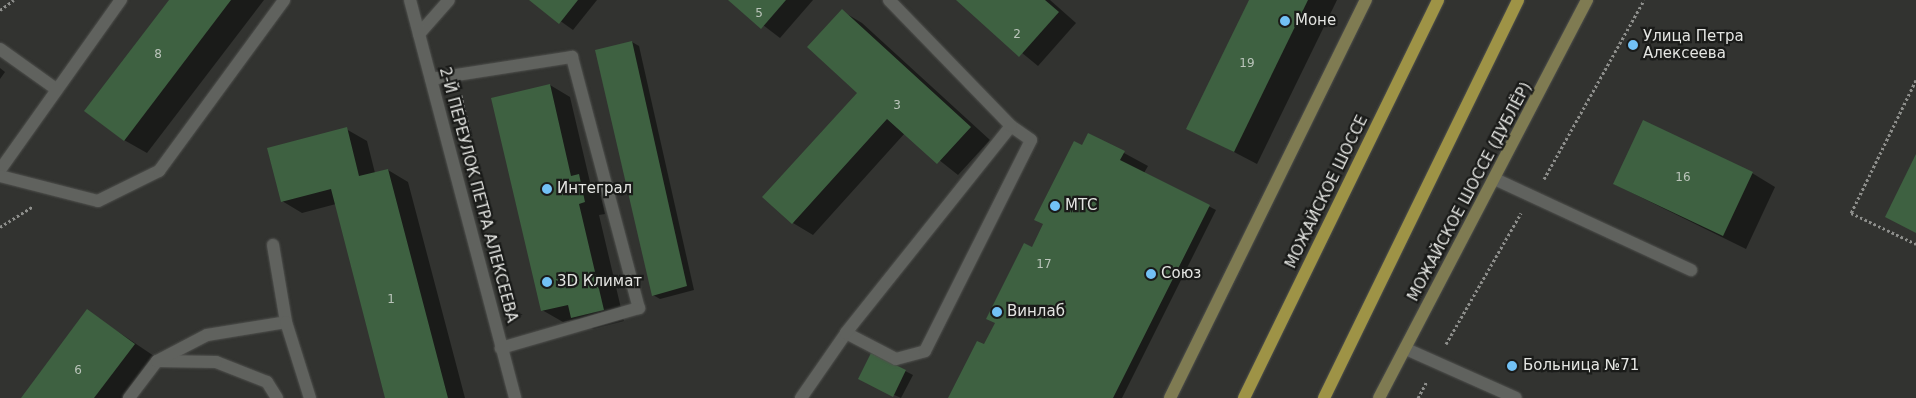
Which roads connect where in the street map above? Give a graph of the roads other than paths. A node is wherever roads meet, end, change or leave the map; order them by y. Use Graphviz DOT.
graph roads {
  1 [pos="121,0"];
  2 [pos="284,0"];
  3 [pos="410,0"];
  4 [pos="449,0"];
  5 [pos="889,0"];
  6 [pos="1366,0"];
  7 [pos="1438,0"];
  8 [pos="1518,0"];
  9 [pos="1587,0"];
  10 [pos="419,34"];
  11 [pos="0,49"];
  12 [pos="430,79"];
  13 [pos="56,90"];
  14 [pos="1011,126"];
  15 [pos="0,170"];
  16 [pos="0,176"];
  17 [pos="1497,180"];
  18 [pos="273,245"];
  19 [pos="1691,270"];
  20 [pos="286,322"];
  21 [pos="846,333"];
  22 [pos="501,348"];
  23 [pos="1406,349"];
  24 [pos="157,361"];
  25 [pos="129,398"];
  26 [pos="277,398"];
  27 [pos="310,398"];
  28 [pos="515,398"];
  29 [pos="801,398"];
  30 [pos="1170,398"];
  31 [pos="1244,398"];
  32 [pos="1324,398"];
  33 [pos="1379,398"];
  34 [pos="1516,398"];
  1 -- 13 [label="street"];
  2 -- 16 [label="street"];
  3 -- 10 [label="street, 2-Й ПЕРЕУЛОК ПЕТРА АЛЕКСЕЕВА"];
  4 -- 10 [label="street"];
  5 -- 14 [label="street"];
  6 -- 30 [label="main road"];
  7 -- 31 [label="main road, МОЖАЙСКОЕ ШОССЕ"];
  8 -- 32 [label="main road"];
  9 -- 17 [label="main road, МОЖАЙСКОЕ ШОССЕ (ДУБЛЁР)"];
  10 -- 12 [label="street, 2-Й ПЕРЕУЛОК ПЕТРА АЛЕКСЕЕВА"];
  11 -- 13 [label="street"];
  12 -- 22 [label="street, 2-Й ПЕРЕУЛОК ПЕТРА АЛЕКСЕЕВА"];
  12 -- 22 [label="street"];
  13 -- 15 [label="street"];
  14 -- 21 [label="street"];
  14 -- 21 [label="street"];
  17 -- 19 [label="street"];
  17 -- 23 [label="main road, МОЖАЙСКОЕ ШОССЕ (ДУБЛЁР)"];
  18 -- 20 [label="street"];
  20 -- 24 [label="street"];
  20 -- 27 [label="street"];
  21 -- 29 [label="street"];
  22 -- 28 [label="street, 2-Й ПЕРЕУЛОК ПЕТРА АЛЕКСЕЕВА"];
  23 -- 33 [label="main road, МОЖАЙСКОЕ ШОССЕ (ДУБЛЁР)"];
  23 -- 34 [label="street"];
  24 -- 25 [label="street"];
  24 -- 26 [label="street"];
}
